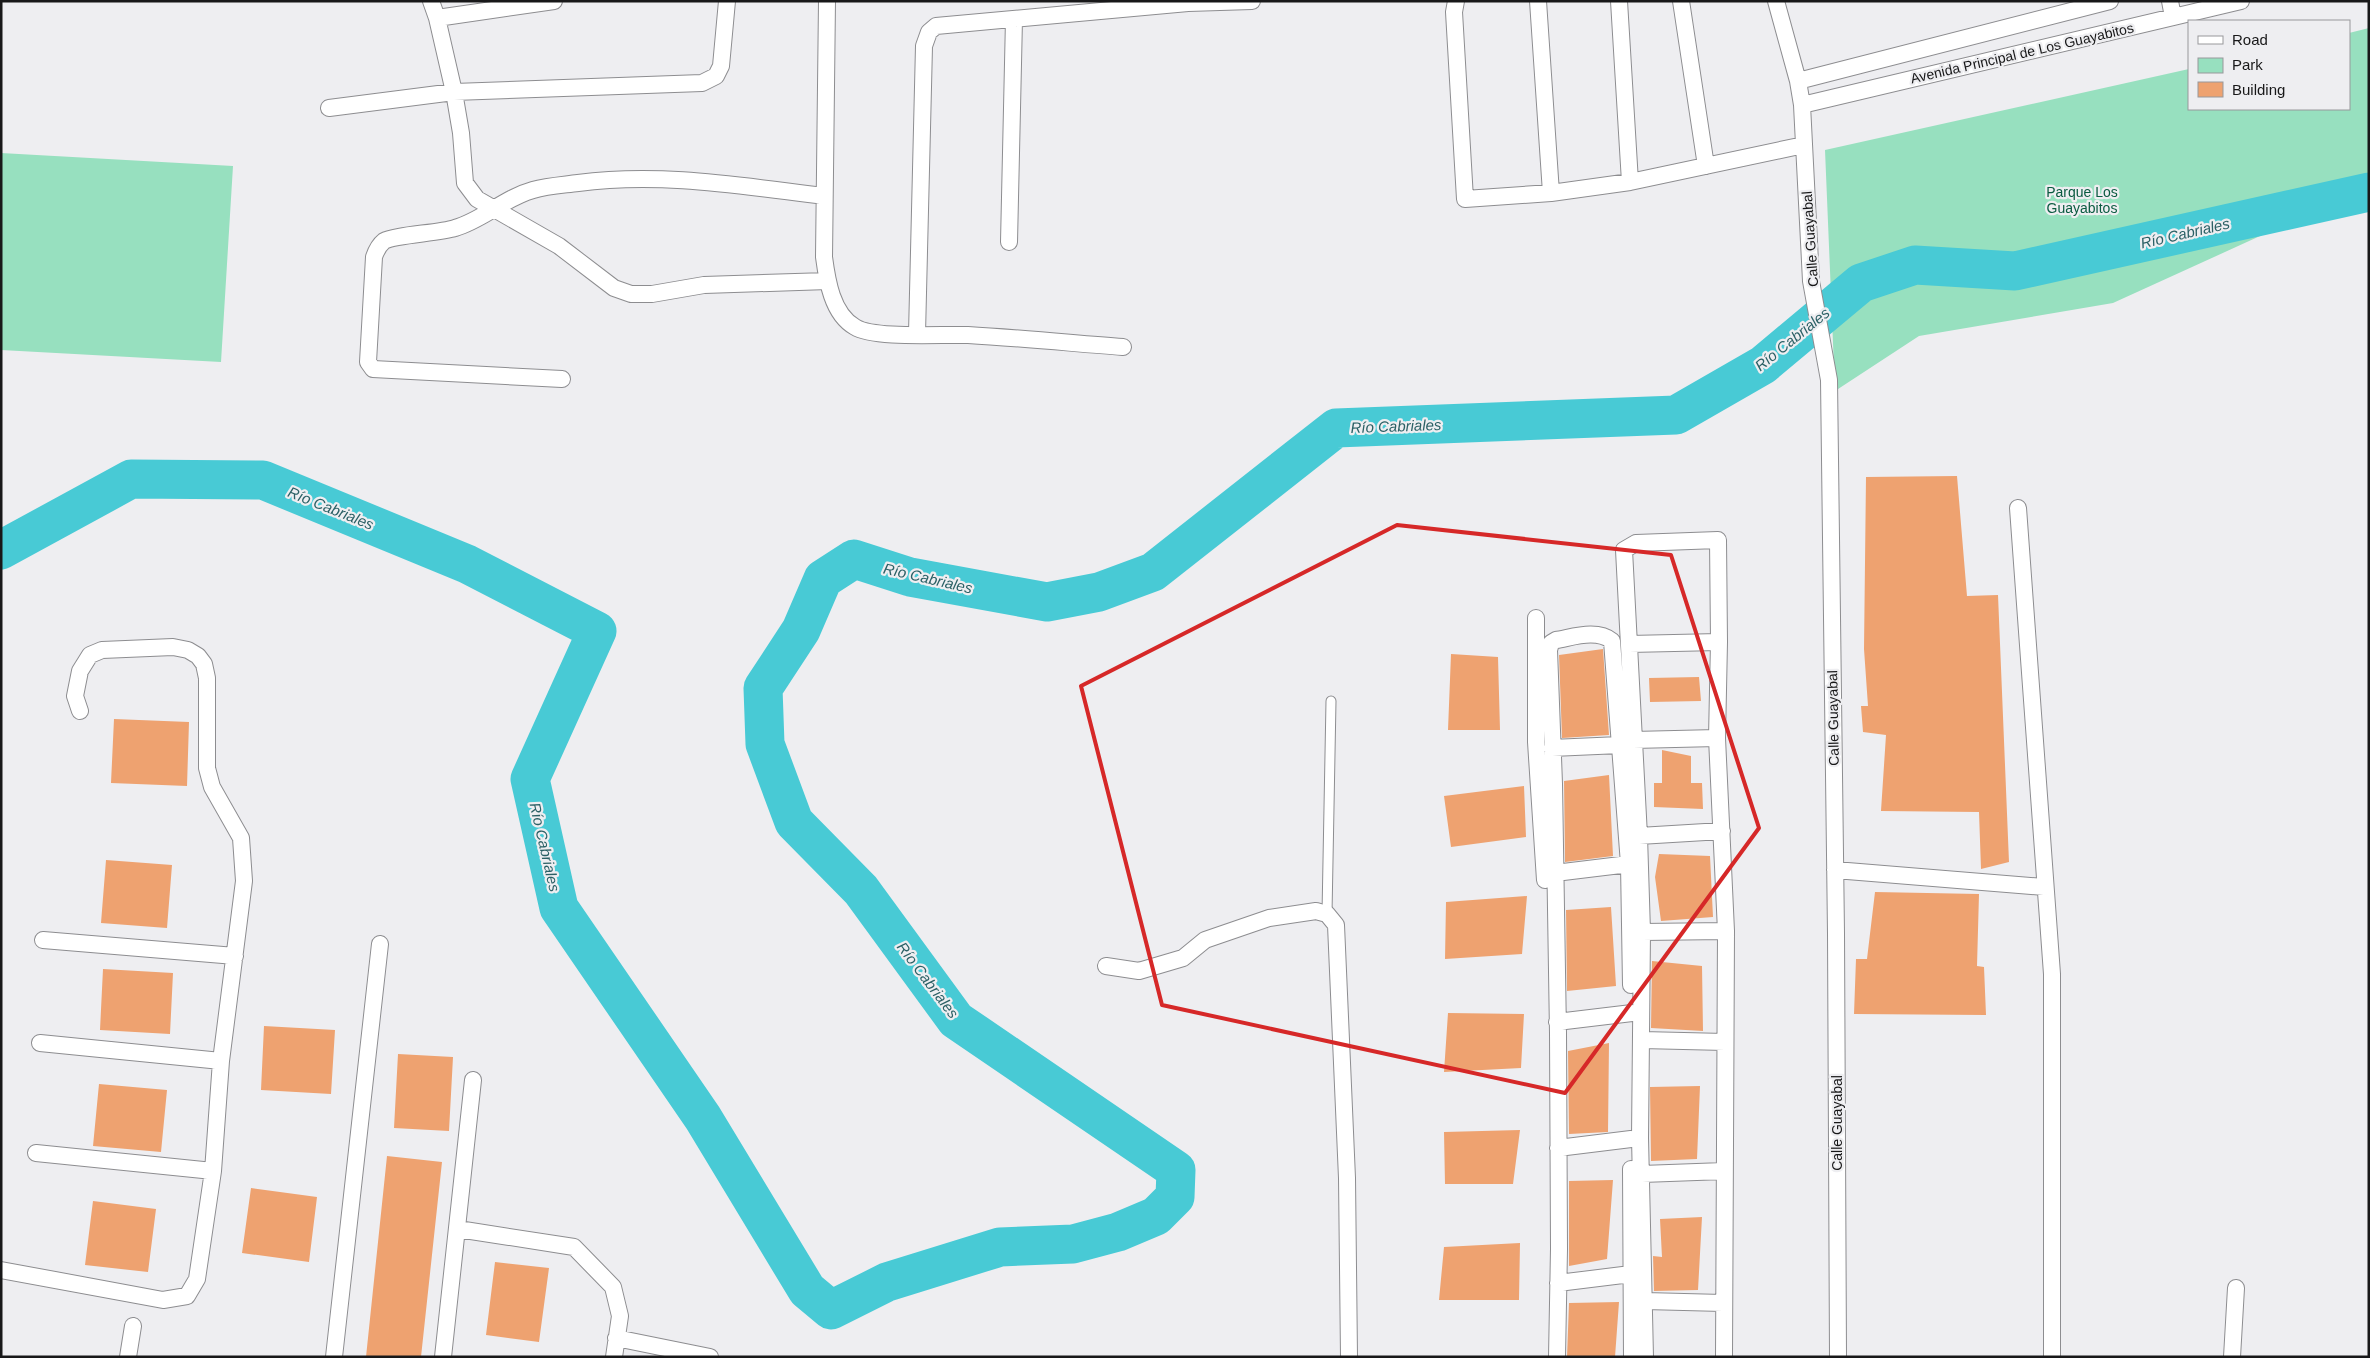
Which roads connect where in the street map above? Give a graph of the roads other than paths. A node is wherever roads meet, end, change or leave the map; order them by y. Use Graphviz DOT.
graph roads {
  1 [pos="431,1"];
  2 [pos="554,1"];
  3 [pos="727,1"];
  4 [pos="827,1"];
  5 [pos="1252,1"];
  6 [pos="1456,1"];
  7 [pos="1538,1"];
  8 [pos="1619,1"];
  9 [pos="1681,1"];
  10 [pos="1776,1"];
  11 [pos="2110,1"];
  12 [pos="2242,1"];
  13 [pos="2171,9"];
  14 [pos="438,18"];
  15 [pos="1014,19"];
  16 [pos="1798,81"];
  17 [pos="454,92"];
  18 [pos="1802,105"];
  19 [pos="329,108"];
  20 [pos="1804,145"];
  21 [pos="1706,166"];
  22 [pos="1630,182"];
  23 [pos="1551,193"];
  24 [pos="824,196"];
  25 [pos="494,209"];
  26 [pos="1009,242"];
  27 [pos="828,281"];
  28 [pos="917,334"];
  29 [pos="1123,347"];
  30 [pos="562,379"];
  31 [pos="2018,508"];
  32 [pos="1536,618"];
  33 [pos="1719,642"];
  34 [pos="1629,644"];
  35 [pos="1331,701"];
  36 [pos="80,711"];
  37 [pos="1717,738"];
  38 [pos="1626,743"];
  39 [pos="1552,748"];
  40 [pos="1722,831"];
  41 [pos="1639,836"];
  42 [pos="1628,864"];
  43 [pos="1835,870"];
  44 [pos="1556,873"];
  45 [pos="2044,887"];
  46 [pos="1327,914"];
  47 [pos="1726,931"];
  48 [pos="1642,932"];
  49 [pos="43,940"];
  50 [pos="380,944"];
  51 [pos="235,956"];
  52 [pos="1106,966"];
  53 [pos="1632,1013"];
  54 [pos="1558,1022"];
  55 [pos="1642,1040"];
  56 [pos="1725,1042"];
  57 [pos="40,1043"];
  58 [pos="221,1062"];
  59 [pos="473,1080"];
  60 [pos="1631,1139"];
  61 [pos="1558,1148"];
  62 [pos="36,1153"];
  63 [pos="214,1171"];
  64 [pos="1724,1171"];
  65 [pos="1642,1174"];
  66 [pos="458,1228"];
  67 [pos="1,1270"];
  68 [pos="1632,1274"];
  69 [pos="1558,1283"];
  70 [pos="2236,1288"];
  71 [pos="1645,1301"];
  72 [pos="1723,1302"];
  73 [pos="132,1326"];
  74 [pos="616,1338"];
  75 [pos="128,1357"];
  76 [pos="334,1357"];
  77 [pos="443,1357"];
  78 [pos="614,1357"];
  79 [pos="710,1357"];
  80 [pos="1349,1357"];
  81 [pos="1548,1357"];
  82 [pos="1557,1357"];
  83 [pos="1632,1357"];
  84 [pos="1645,1357"];
  85 [pos="1724,1357"];
  86 [pos="1838,1357"];
  87 [pos="2052,1357"];
  88 [pos="2232,1357"];
  1 -- 14 [label="street"];
  2 -- 14 [label="street"];
  3 -- 17 [label="street"];
  4 -- 24 [label="street"];
  5 -- 15 [label="street"];
  6 -- 23 [label="street"];
  7 -- 23 [label="street"];
  8 -- 22 [label="street"];
  9 -- 21 [label="street"];
  10 -- 16 [label="street, Calle Guayabal"];
  11 -- 16 [label="street, Avenida Principal de Los Guayabitos"];
  12 -- 13 [label="street, Avenida Principal de Los Guayabitos"];
  13 -- 18 [label="street, Avenida Principal de Los Guayabitos"];
  14 -- 17 [label="street"];
  15 -- 26 [label="street"];
  15 -- 28 [label="street"];
  16 -- 18 [label="street, Calle Guayabal"];
  17 -- 19 [label="street"];
  17 -- 25 [label="street"];
  18 -- 20 [label="street, Calle Guayabal"];
  20 -- 21 [label="street"];
  20 -- 43 [label="street, Calle Guayabal"];
  21 -- 22 [label="street"];
  22 -- 23 [label="street"];
  24 -- 25 [label="street"];
  24 -- 27 [label="street"];
  25 -- 27 [label="street"];
  25 -- 30 [label="street"];
  27 -- 28 [label="street"];
  28 -- 29 [label="street"];
  31 -- 45 [label="street"];
  32 -- 81 [label="street"];
  33 -- 34 [label="street"];
  33 -- 34 [label="street"];
  33 -- 37 [label="street"];
  34 -- 38 [label="street"];
  35 -- 46 [label="lane"];
  36 -- 51 [label="street"];
  37 -- 38 [label="street"];
  37 -- 40 [label="street"];
  38 -- 39 [label="street"];
  38 -- 39 [label="street"];
  38 -- 41 [label="street"];
  38 -- 42 [label="street"];
  39 -- 44 [label="street"];
  40 -- 41 [label="street"];
  40 -- 47 [label="street"];
  41 -- 48 [label="street"];
  42 -- 44 [label="street"];
  42 -- 53 [label="street"];
  43 -- 45 [label="street"];
  43 -- 86 [label="street, Calle Guayabal"];
  44 -- 54 [label="street"];
  45 -- 87 [label="street"];
  46 -- 52 [label="street"];
  46 -- 80 [label="street"];
  47 -- 48 [label="street"];
  47 -- 56 [label="street"];
  48 -- 55 [label="street"];
  49 -- 51 [label="street"];
  50 -- 76 [label="street"];
  51 -- 58 [label="street"];
  53 -- 54 [label="street"];
  53 -- 60 [label="street"];
  54 -- 61 [label="street"];
  55 -- 56 [label="street"];
  55 -- 65 [label="street"];
  56 -- 64 [label="street"];
  57 -- 58 [label="street"];
  58 -- 63 [label="street"];
  59 -- 66 [label="street"];
  60 -- 61 [label="street"];
  60 -- 68 [label="street"];
  61 -- 69 [label="street"];
  62 -- 63 [label="street"];
  63 -- 67 [label="street"];
  64 -- 65 [label="street"];
  64 -- 72 [label="street"];
  65 -- 71 [label="street"];
  66 -- 74 [label="street"];
  66 -- 77 [label="street"];
  68 -- 69 [label="street"];
  68 -- 83 [label="street"];
  69 -- 82 [label="street"];
  70 -- 88 [label="street"];
  71 -- 72 [label="street"];
  71 -- 84 [label="street"];
  72 -- 85 [label="street"];
  73 -- 75 [label="street"];
  74 -- 78 [label="street"];
  74 -- 79 [label="street"];
}
